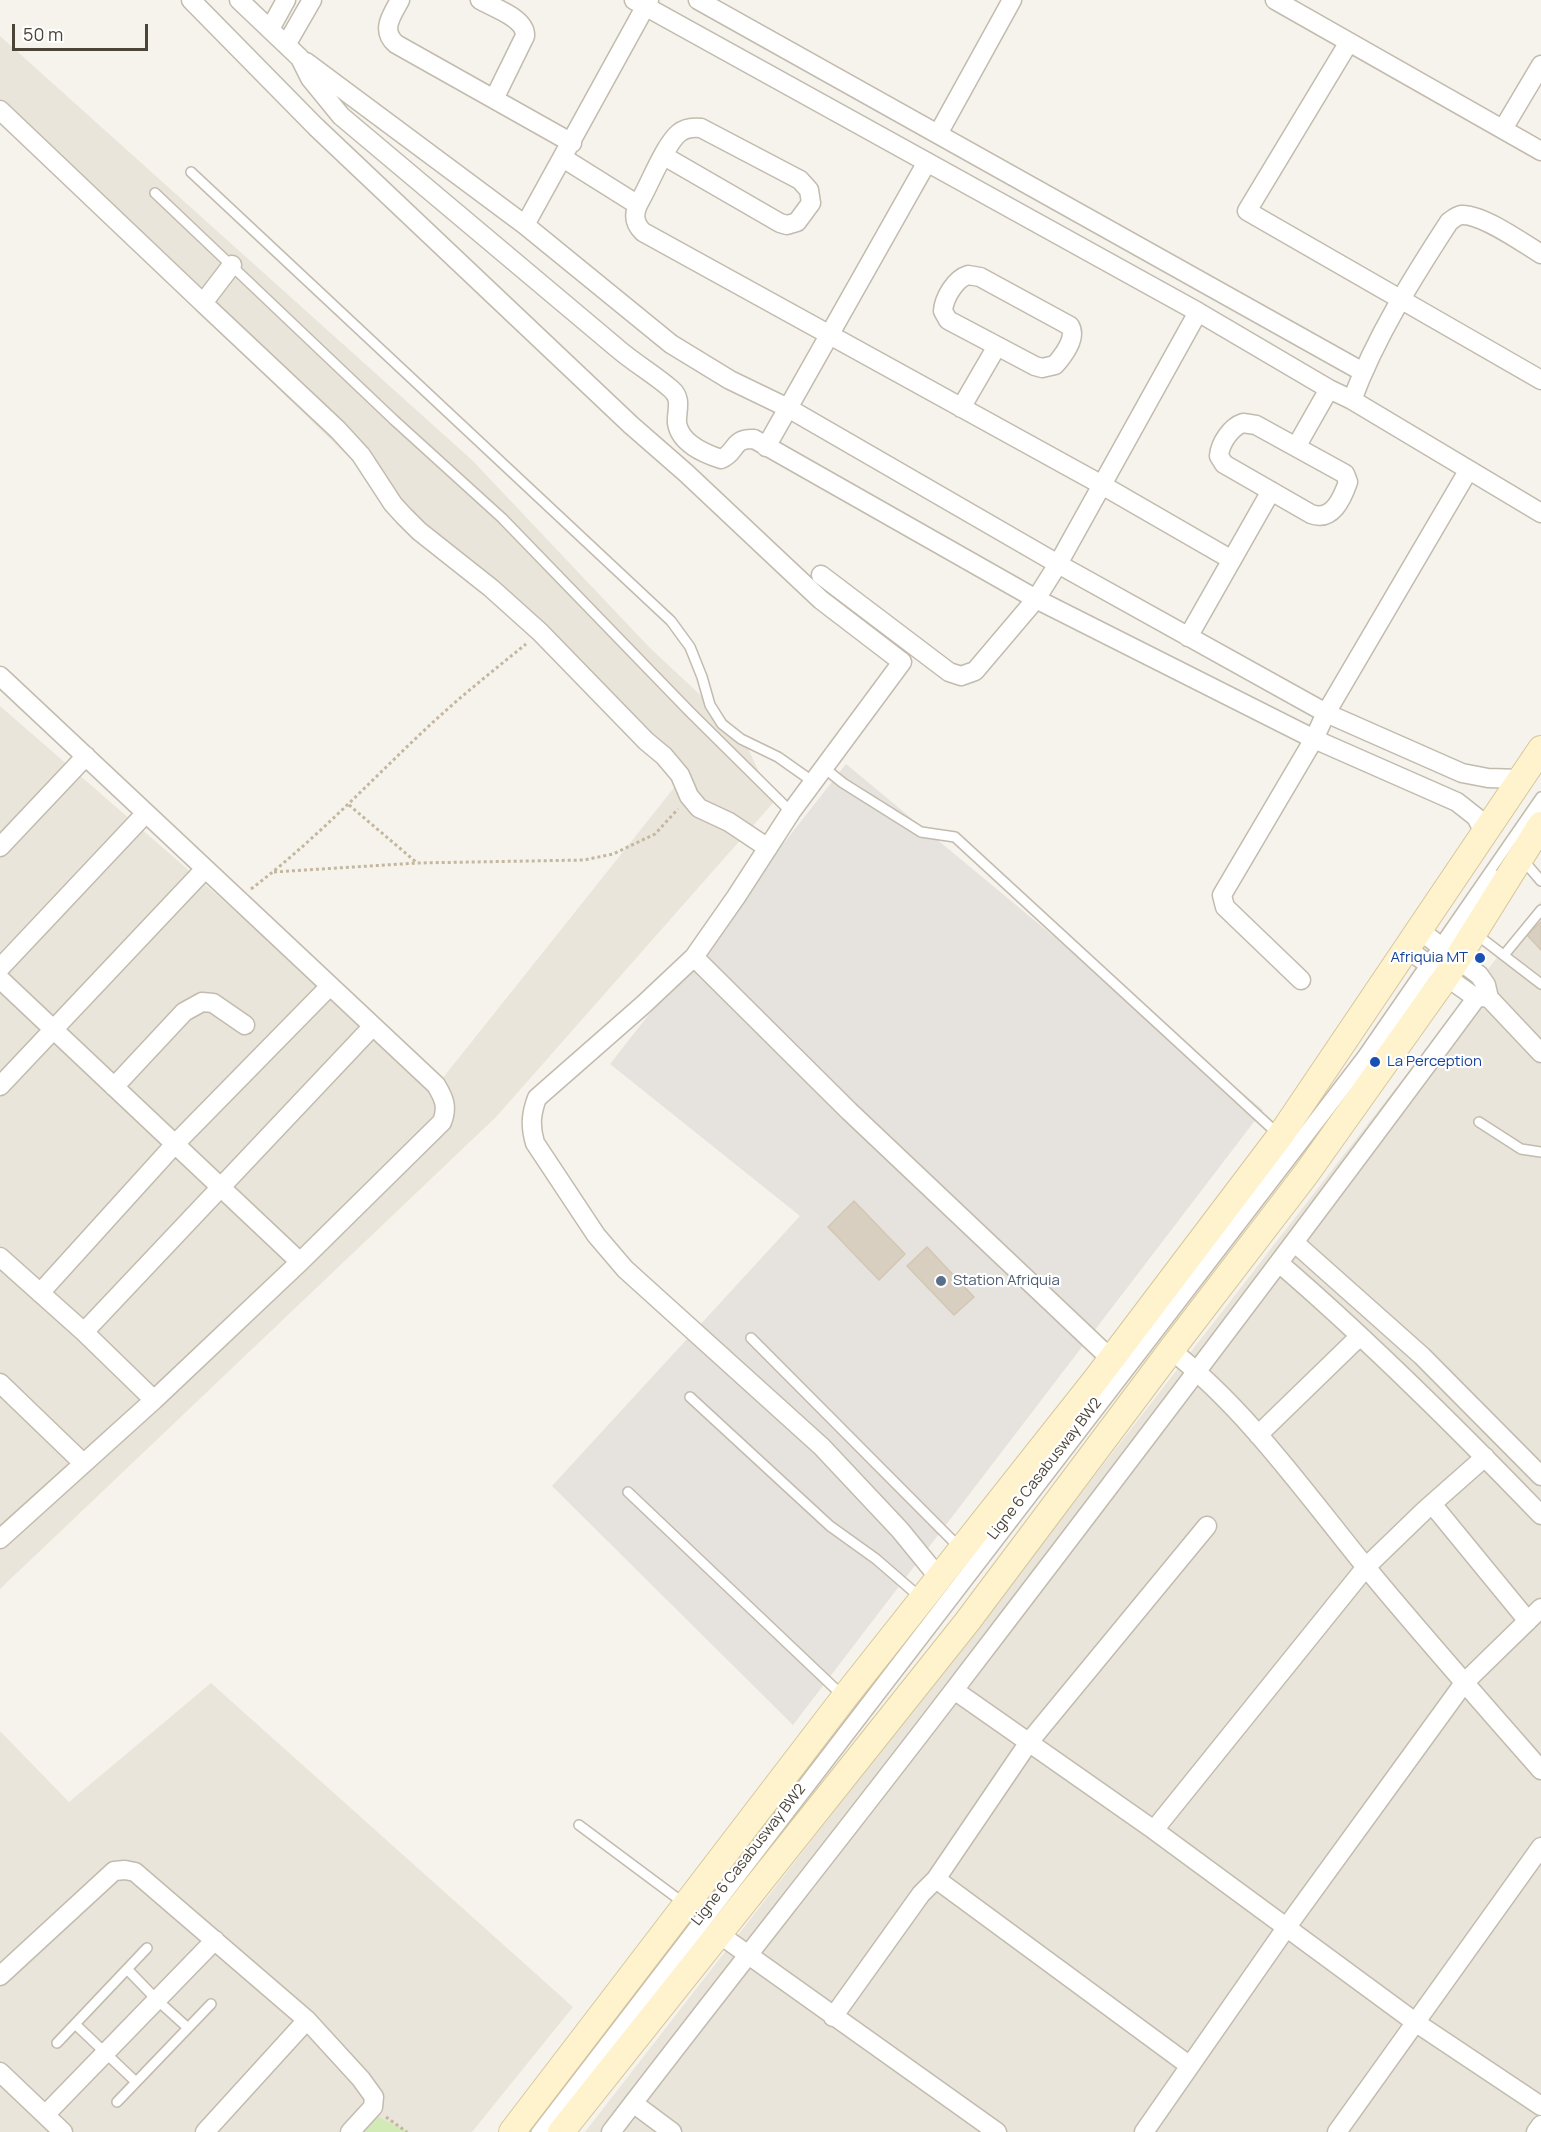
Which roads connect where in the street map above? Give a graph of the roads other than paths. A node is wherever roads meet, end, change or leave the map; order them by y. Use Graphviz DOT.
graph roads {
  1 [pos="191,0"];
  2 [pos="239,0"];
  3 [pos="286,0"];
  4 [pos="312,0"];
  5 [pos="480,0"];
  6 [pos="698,0"];
  7 [pos="1012,0"];
  8 [pos="1275,0"];
  9 [pos="393,2"];
  10 [pos="643,2"];
  11 [pos="270,29"];
  12 [pos="1349,42"];
  13 [pos="286,45"];
  14 [pos="300,58"];
  15 [pos="1541,65"];
  16 [pos="494,99"];
  17 [pos="0,110"];
  18 [pos="1503,129"];
  19 [pos="938,134"];
  20 [pos="1541,150"];
  21 [pos="567,151"];
  22 [pos="664,156"];
  23 [pos="927,162"];
  24 [pos="191,172"];
  25 [pos="155,193"];
  26 [pos="638,205"];
  27 [pos="525,225"];
  28 [pos="1541,254"];
  29 [pos="232,266"];
  30 [pos="1399,300"];
  31 [pos="202,303"];
  32 [pos="1198,312"];
  33 [pos="829,336"];
  34 [pos="997,346"];
  35 [pos="1363,372"];
  36 [pos="1541,380"];
  37 [pos="1329,389"];
  38 [pos="1352,400"];
  39 [pos="788,408"];
  40 [pos="962,408"];
  41 [pos="766,447"];
  42 [pos="1296,447"];
  43 [pos="1468,471"];
  44 [pos="1102,485"];
  45 [pos="1271,491"];
  46 [pos="1541,513"];
  47 [pos="1232,560"];
  48 [pos="1058,564"];
  49 [pos="821,575"];
  50 [pos="1036,599"];
  51 [pos="1188,637"];
  52 [pos="0,676"];
  53 [pos="1326,713"];
  54 [pos="1314,739"];
  55 [pos="1541,749"];
  56 [pos="86,756"];
  57 [pos="1461,773"];
  58 [pos="818,774"];
  59 [pos="1520,779"];
  60 [pos="1541,797"];
  61 [pos="1449,798"];
  62 [pos="1541,809"];
  63 [pos="791,812"];
  64 [pos="146,813"];
  65 [pos="1541,825"];
  66 [pos="1484,832"];
  67 [pos="0,847"];
  68 [pos="768,848"];
  69 [pos="1520,857"];
  70 [pos="206,869"];
  71 [pos="1541,881"];
  72 [pos="1541,910"];
  73 [pos="1474,932"];
  74 [pos="1434,954"];
  75 [pos="1504,955"];
  76 [pos="694,957"];
  77 [pos="0,969"];
  78 [pos="0,979"];
  79 [pos="1300,980"];
  80 [pos="1541,984"];
  81 [pos="330,986"];
  82 [pos="1483,997"];
  83 [pos="245,1025"];
  84 [pos="373,1026"];
  85 [pos="52,1029"];
  86 [pos="1541,1053"];
  87 [pos="0,1086"];
  88 [pos="114,1087"];
  89 [pos="1479,1122"];
  90 [pos="1280,1136"];
  91 [pos="175,1144"];
  92 [pos="1541,1152"];
  93 [pos="221,1186"];
  94 [pos="1295,1243"];
  95 [pos="0,1257"];
  96 [pos="300,1262"];
  97 [pos="1280,1263"];
  98 [pos="40,1293"];
  99 [pos="84,1332"];
  100 [pos="1359,1336"];
  101 [pos="751,1338"];
  102 [pos="1171,1350"];
  103 [pos="1111,1359"];
  104 [pos="1196,1370"];
  105 [pos="0,1383"];
  106 [pos="690,1397"];
  107 [pos="154,1400"];
  108 [pos="1258,1435"];
  109 [pos="1485,1457"];
  110 [pos="83,1463"];
  111 [pos="1540,1472"];
  112 [pos="628,1492"];
  113 [pos="1432,1504"];
  114 [pos="1541,1515"];
  115 [pos="1207,1526"];
  116 [pos="4,1527"];
  117 [pos="962,1550"];
  118 [pos="1366,1567"];
  119 [pos="940,1579"];
  120 [pos="923,1600"];
  121 [pos="1541,1608"];
  122 [pos="1528,1620"];
  123 [pos="1464,1683"];
  124 [pos="954,1690"];
  125 [pos="844,1698"];
  126 [pos="1029,1742"];
  127 [pos="1541,1770"];
  128 [pos="579,1825"];
  129 [pos="1154,1830"];
  130 [pos="1541,1847"];
  131 [pos="936,1879"];
  132 [pos="687,1905"];
  133 [pos="1286,1929"];
  134 [pos="718,1934"];
  135 [pos="215,1940"];
  136 [pos="147,1948"];
  137 [pos="748,1955"];
  138 [pos="127,1969"];
  139 [pos="0,1976"];
  140 [pos="157,2000"];
  141 [pos="211,2004"];
  142 [pos="833,2017"];
  143 [pos="307,2020"];
  144 [pos="1415,2022"];
  145 [pos="75,2024"];
  146 [pos="188,2028"];
  147 [pos="57,2043"];
  148 [pos="106,2052"];
  149 [pos="1190,2066"];
  150 [pos="0,2072"];
  151 [pos="136,2082"];
  152 [pos="117,2102"];
  153 [pos="633,2103"];
  154 [pos="1541,2106"];
  155 [pos="45,2115"];
  156 [pos="1541,2125"];
  157 [pos="63,2132"];
  158 [pos="205,2132"];
  159 [pos="350,2132"];
  160 [pos="512,2132"];
  161 [pos="536,2132"];
  162 [pos="545,2132"];
  163 [pos="561,2132"];
  164 [pos="611,2132"];
  165 [pos="672,2132"];
  166 [pos="997,2132"];
  167 [pos="1144,2132"];
  168 [pos="1337,2132"];
  169 [pos="1536,2132"];
  1 -- 58 [label="street"];
  2 -- 11 [label="street"];
  3 -- 11 [label="street"];
  4 -- 13 [label="street"];
  5 -- 16 [label="street"];
  6 -- 19 [label="street"];
  7 -- 19 [label="street"];
  8 -- 12 [label="street"];
  9 -- 16 [label="street"];
  10 -- 21 [label="street"];
  10 -- 23 [label="street"];
  11 -- 13 [label="street"];
  12 -- 18 [label="street"];
  12 -- 30 [label="street"];
  13 -- 14 [label="street"];
  14 -- 27 [label="street"];
  14 -- 41 [label="street"];
  15 -- 18 [label="street"];
  16 -- 21 [label="street"];
  17 -- 31 [label="street"];
  18 -- 20 [label="street"];
  19 -- 35 [label="street"];
  21 -- 26 [label="street"];
  21 -- 27 [label="street"];
  22 -- 22 [label="street"];
  22 -- 26 [label="street"];
  23 -- 32 [label="street"];
  23 -- 33 [label="street"];
  24 -- 58 [label="lane"];
  25 -- 29 [label="lane"];
  26 -- 33 [label="street"];
  27 -- 39 [label="street"];
  28 -- 30 [label="street"];
  29 -- 31 [label="street"];
  29 -- 63 [label="lane"];
  30 -- 35 [label="street"];
  30 -- 36 [label="street"];
  31 -- 68 [label="street"];
  32 -- 37 [label="street"];
  32 -- 44 [label="street"];
  33 -- 39 [label="street"];
  33 -- 40 [label="street"];
  34 -- 34 [label="street"];
  34 -- 40 [label="street"];
  35 -- 38 [label="street"];
  37 -- 38 [label="street"];
  37 -- 42 [label="street"];
  38 -- 43 [label="street"];
  39 -- 41 [label="street"];
  39 -- 48 [label="street"];
  40 -- 44 [label="street"];
  41 -- 50 [label="street"];
  42 -- 45 [label="street"];
  42 -- 45 [label="street"];
  43 -- 46 [label="street"];
  43 -- 53 [label="street"];
  44 -- 47 [label="street"];
  44 -- 48 [label="street"];
  45 -- 47 [label="street"];
  47 -- 51 [label="street"];
  48 -- 50 [label="street"];
  48 -- 51 [label="street"];
  49 -- 50 [label="street"];
  50 -- 54 [label="street"];
  51 -- 53 [label="street"];
  52 -- 56 [label="street"];
  53 -- 54 [label="street"];
  53 -- 57 [label="street"];
  54 -- 61 [label="street"];
  54 -- 79 [label="street"];
  55 -- 59 [label="main road"];
  56 -- 64 [label="street"];
  56 -- 67 [label="street"];
  57 -- 59 [label="street"];
  57 -- 61 [label="street"];
  58 -- 63 [label="street"];
  58 -- 90 [label="lane"];
  59 -- 66 [label="main road"];
  60 -- 74 [label="lane, Ligne 6 Casabusway BW2"];
  61 -- 66 [label="street"];
  62 -- 74 [label="lane, Ligne 6 Casabusway BW2"];
  63 -- 68 [label="street"];
  64 -- 70 [label="street"];
  64 -- 77 [label="street"];
  65 -- 69 [label="main road"];
  66 -- 74 [label="main road"];
  68 -- 76 [label="street"];
  69 -- 71 [label="lane"];
  69 -- 73 [label="main road"];
  70 -- 81 [label="street"];
  70 -- 85 [label="street"];
  72 -- 75 [label="lane"];
  73 -- 74 [label="main road"];
  73 -- 75 [label="lane"];
  74 -- 82 [label="street"];
  74 -- 90 [label="main road"];
  74 -- 102 [label="main road"];
  74 -- 161 [label="lane, Ligne 6 Casabusway BW2"];
  74 -- 162 [label="lane, Ligne 6 Casabusway BW2"];
  75 -- 80 [label="lane"];
  76 -- 103 [label="street"];
  76 -- 119 [label="street"];
  78 -- 85 [label="street"];
  81 -- 84 [label="street"];
  81 -- 91 [label="street"];
  82 -- 86 [label="street"];
  82 -- 94 [label="street"];
  83 -- 88 [label="street"];
  84 -- 93 [label="street"];
  84 -- 96 [label="street"];
  85 -- 87 [label="street"];
  85 -- 88 [label="street"];
  88 -- 91 [label="street"];
  89 -- 92 [label="lane"];
  90 -- 103 [label="main road"];
  91 -- 93 [label="street"];
  91 -- 98 [label="street"];
  93 -- 96 [label="street"];
  93 -- 99 [label="street"];
  94 -- 97 [label="street"];
  94 -- 111 [label="street"];
  95 -- 98 [label="street"];
  96 -- 107 [label="street"];
  97 -- 100 [label="street"];
  97 -- 104 [label="street"];
  98 -- 99 [label="street"];
  99 -- 107 [label="street"];
  100 -- 108 [label="street"];
  100 -- 109 [label="street"];
  101 -- 117 [label="lane"];
  102 -- 104 [label="street"];
  102 -- 134 [label="main road"];
  103 -- 117 [label="main road"];
  104 -- 108 [label="street"];
  104 -- 124 [label="street"];
  105 -- 110 [label="street"];
  106 -- 120 [label="lane"];
  107 -- 110 [label="street"];
  108 -- 118 [label="street"];
  109 -- 113 [label="street"];
  109 -- 114 [label="street"];
  110 -- 116 [label="street"];
  112 -- 125 [label="lane"];
  113 -- 118 [label="street"];
  113 -- 122 [label="street"];
  115 -- 126 [label="street"];
  117 -- 119 [label="main road"];
  118 -- 123 [label="street"];
  118 -- 129 [label="street"];
  119 -- 120 [label="main road"];
  120 -- 125 [label="main road"];
  121 -- 122 [label="street"];
  122 -- 123 [label="street"];
  123 -- 127 [label="street"];
  123 -- 133 [label="street"];
  124 -- 126 [label="street"];
  124 -- 137 [label="street"];
  125 -- 132 [label="main road"];
  126 -- 129 [label="street"];
  126 -- 131 [label="street"];
  128 -- 132 [label="lane"];
  129 -- 133 [label="street"];
  130 -- 144 [label="street"];
  131 -- 142 [label="street"];
  131 -- 149 [label="street"];
  132 -- 160 [label="main road"];
  133 -- 144 [label="street"];
  133 -- 149 [label="street"];
  134 -- 137 [label="street"];
  134 -- 163 [label="main road"];
  135 -- 139 [label="street"];
  135 -- 140 [label="street"];
  135 -- 143 [label="street"];
  136 -- 138 [label="lane"];
  137 -- 142 [label="street"];
  137 -- 153 [label="street"];
  138 -- 140 [label="lane"];
  138 -- 145 [label="lane"];
  140 -- 146 [label="lane"];
  140 -- 148 [label="street"];
  141 -- 146 [label="lane"];
  142 -- 166 [label="street"];
  143 -- 158 [label="street"];
  143 -- 159 [label="street"];
  144 -- 154 [label="street"];
  144 -- 168 [label="street"];
  145 -- 147 [label="lane"];
  145 -- 148 [label="lane"];
  146 -- 151 [label="lane"];
  148 -- 151 [label="lane"];
  148 -- 155 [label="street"];
  149 -- 167 [label="street"];
  150 -- 155 [label="street"];
  151 -- 152 [label="lane"];
  153 -- 164 [label="street"];
  153 -- 165 [label="street"];
  155 -- 157 [label="street"];
  156 -- 169 [label="street"];
}
